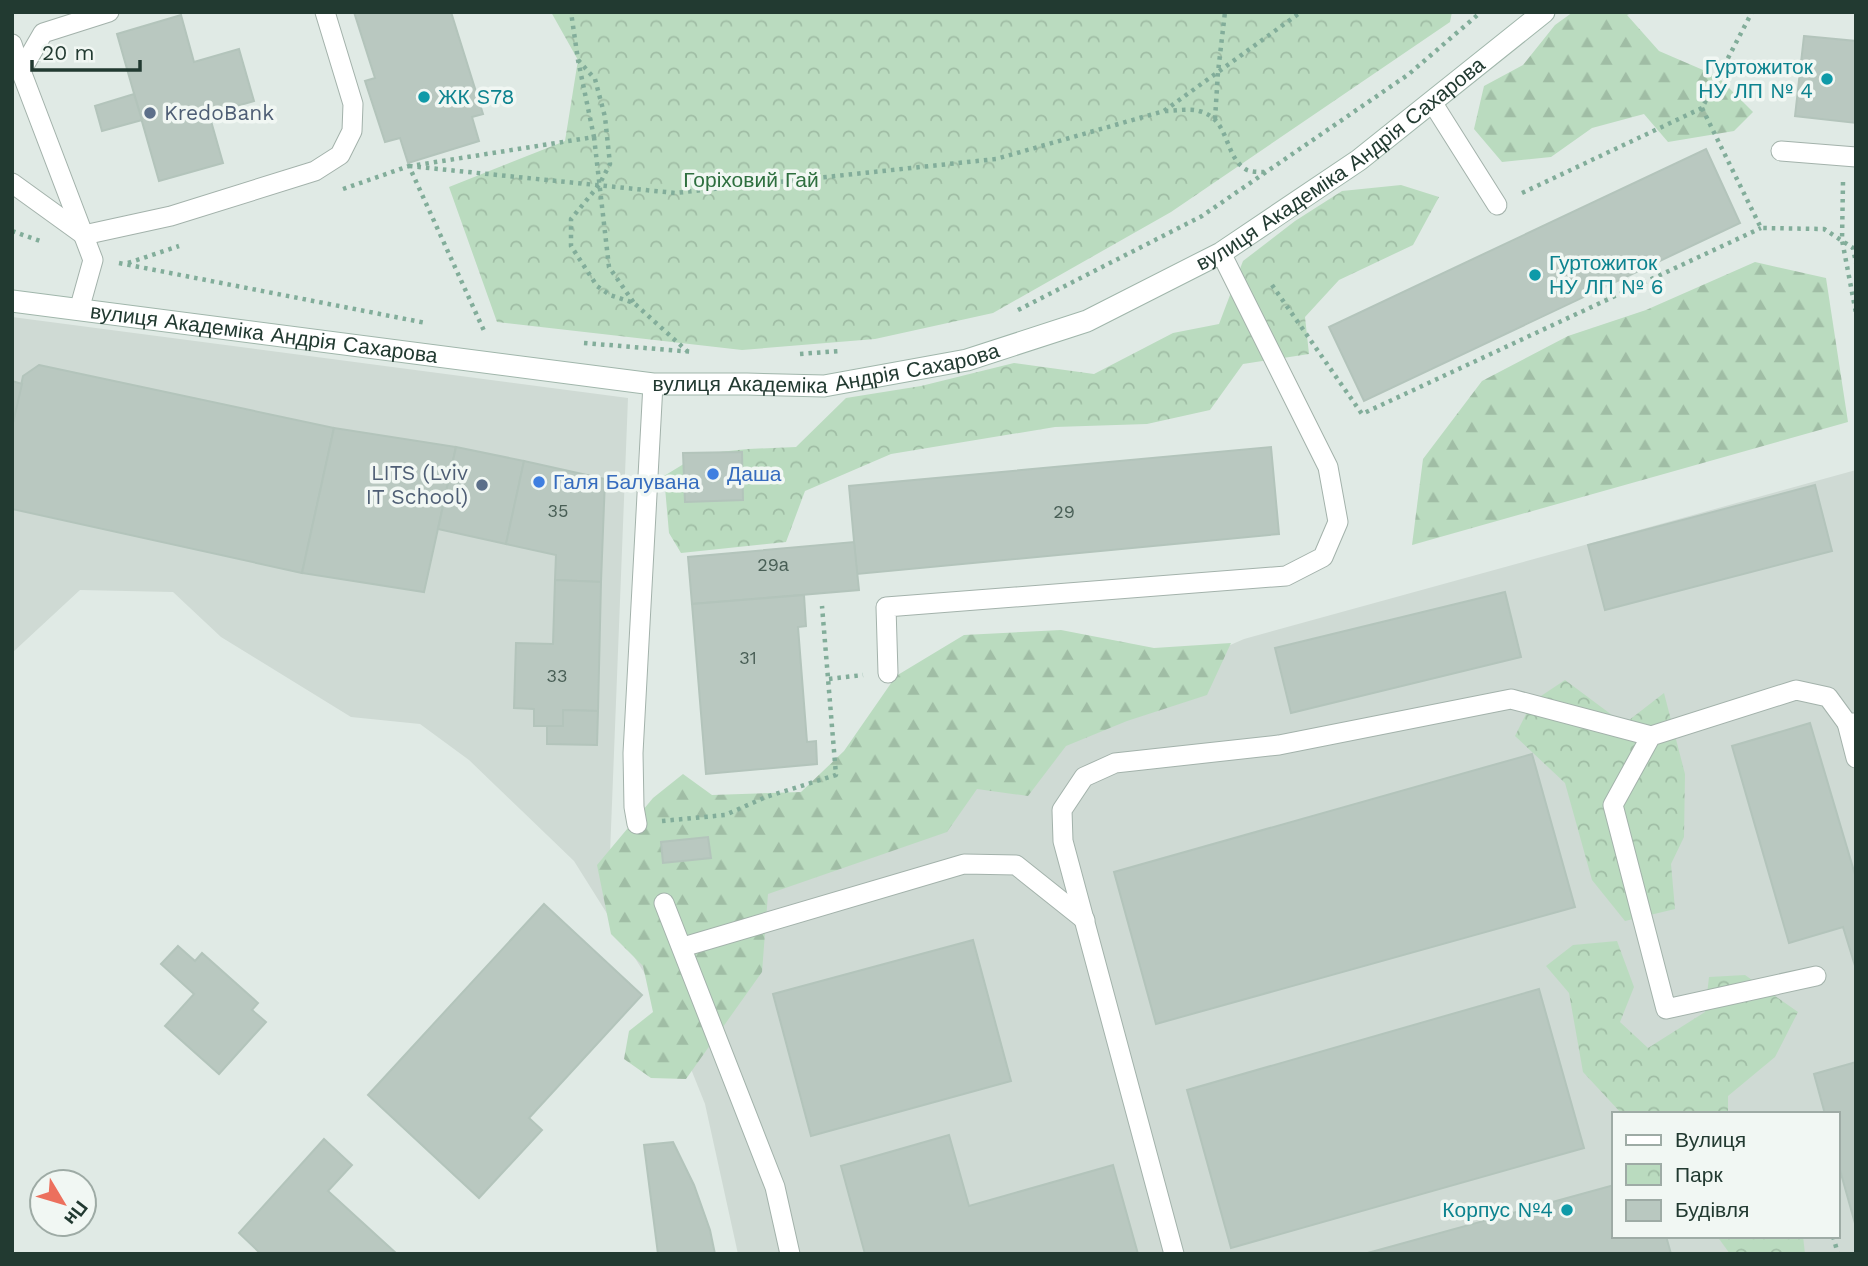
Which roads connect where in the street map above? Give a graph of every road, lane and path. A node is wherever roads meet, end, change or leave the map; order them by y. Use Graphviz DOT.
graph roads {
  1 [pos="109,12"];
  2 [pos="326,12"];
  3 [pos="571,12"];
  4 [pos="1225,12"];
  5 [pos="1301,12"];
  6 [pos="1481,12"];
  7 [pos="1544,12"];
  8 [pos="1752,12"];
  9 [pos="12,44"];
  10 [pos="578,60"];
  11 [pos="21,71"];
  12 [pos="1218,72"];
  13 [pos="1432,102"];
  14 [pos="1702,108"];
  15 [pos="1164,111"];
  16 [pos="1215,119"];
  17 [pos="594,138"];
  18 [pos="1782,151"];
  19 [pos="1856,157"];
  20 [pos="409,166"];
  21 [pos="1266,173"];
  22 [pos="12,183"];
  23 [pos="599,185"];
  24 [pos="332,193"];
  25 [pos="1843,199"];
  26 [pos="1497,205"];
  27 [pos="1760,228"];
  28 [pos="12,232"];
  29 [pos="85,235"];
  30 [pos="1842,240"];
  31 [pos="191,242"];
  32 [pos="47,244"];
  33 [pos="1221,253"];
  34 [pos="93,260"];
  35 [pos="1856,263"];
  36 [pos="127,264"];
  37 [pos="1266,277"];
  38 [pos="12,301"];
  39 [pos="634,303"];
  40 [pos="79,310"];
  41 [pos="1856,313"];
  42 [pos="1007,316"];
  43 [pos="433,324"];
  44 [pos="472,332"];
  45 [pos="580,342"];
  46 [pos="850,350"];
  47 [pos="688,352"];
  48 [pos="699,353"];
  49 [pos="798,354"];
  50 [pos="653,384"];
  51 [pos="822,606"];
  52 [pos="888,673"];
  53 [pos="1852,723"];
  54 [pos="1651,736"];
  55 [pos="1856,758"];
  56 [pos="637,824"];
  57 [pos="664,903"];
  58 [pos="1085,920"];
  59 [pos="682,947"];
  60 [pos="1816,976"];
  61 [pos="790,1254"];
  62 [pos="1174,1254"];
  1 -- 11 [label="lane"];
  2 -- 29 [label="lane"];
  3 -- 10 [label="path"];
  4 -- 12 [label="path"];
  5 -- 12 [label="path"];
  6 -- 21 [label="path"];
  7 -- 13 [label="street, вулиця Академіка Андрія Сахарова"];
  8 -- 14 [label="path"];
  9 -- 11 [label="lane"];
  10 -- 17 [label="path"];
  10 -- 23 [label="path"];
  11 -- 29 [label="lane"];
  12 -- 15 [label="path"];
  12 -- 16 [label="path"];
  13 -- 26 [label="lane"];
  13 -- 33 [label="street, вулиця Академіка Андрія Сахарова"];
  14 -- 26 [label="path"];
  14 -- 27 [label="path"];
  15 -- 16 [label="path"];
  15 -- 23 [label="path"];
  16 -- 21 [label="path"];
  17 -- 20 [label="path"];
  17 -- 23 [label="path"];
  18 -- 19 [label="lane"];
  20 -- 23 [label="path"];
  20 -- 24 [label="path"];
  20 -- 44 [label="path"];
  21 -- 42 [label="path"];
  22 -- 29 [label="lane"];
  23 -- 39 [label="path"];
  23 -- 39 [label="path"];
  25 -- 30 [label="path"];
  27 -- 30 [label="path"];
  27 -- 37 [label="path"];
  28 -- 32 [label="path"];
  29 -- 34 [label="lane"];
  30 -- 35 [label="path"];
  30 -- 41 [label="path"];
  31 -- 36 [label="path"];
  33 -- 50 [label="street, вулиця Академіка Андрія Сахарова"];
  33 -- 52 [label="lane"];
  34 -- 36 [label="path"];
  34 -- 40 [label="lane"];
  36 -- 43 [label="path"];
  38 -- 40 [label="street, вулиця Академіка Андрія Сахарова"];
  39 -- 47 [label="path"];
  40 -- 50 [label="street, вулиця Академіка Андрія Сахарова"];
  45 -- 47 [label="path"];
  46 -- 49 [label="path"];
  47 -- 48 [label="path"];
  50 -- 56 [label="lane"];
  51 -- 56 [label="path"];
  53 -- 54 [label="lane"];
  53 -- 55 [label="lane"];
  54 -- 58 [label="lane"];
  54 -- 60 [label="lane"];
  57 -- 59 [label="lane"];
  58 -- 59 [label="lane"];
  58 -- 62 [label="lane"];
  59 -- 61 [label="lane"];
}
